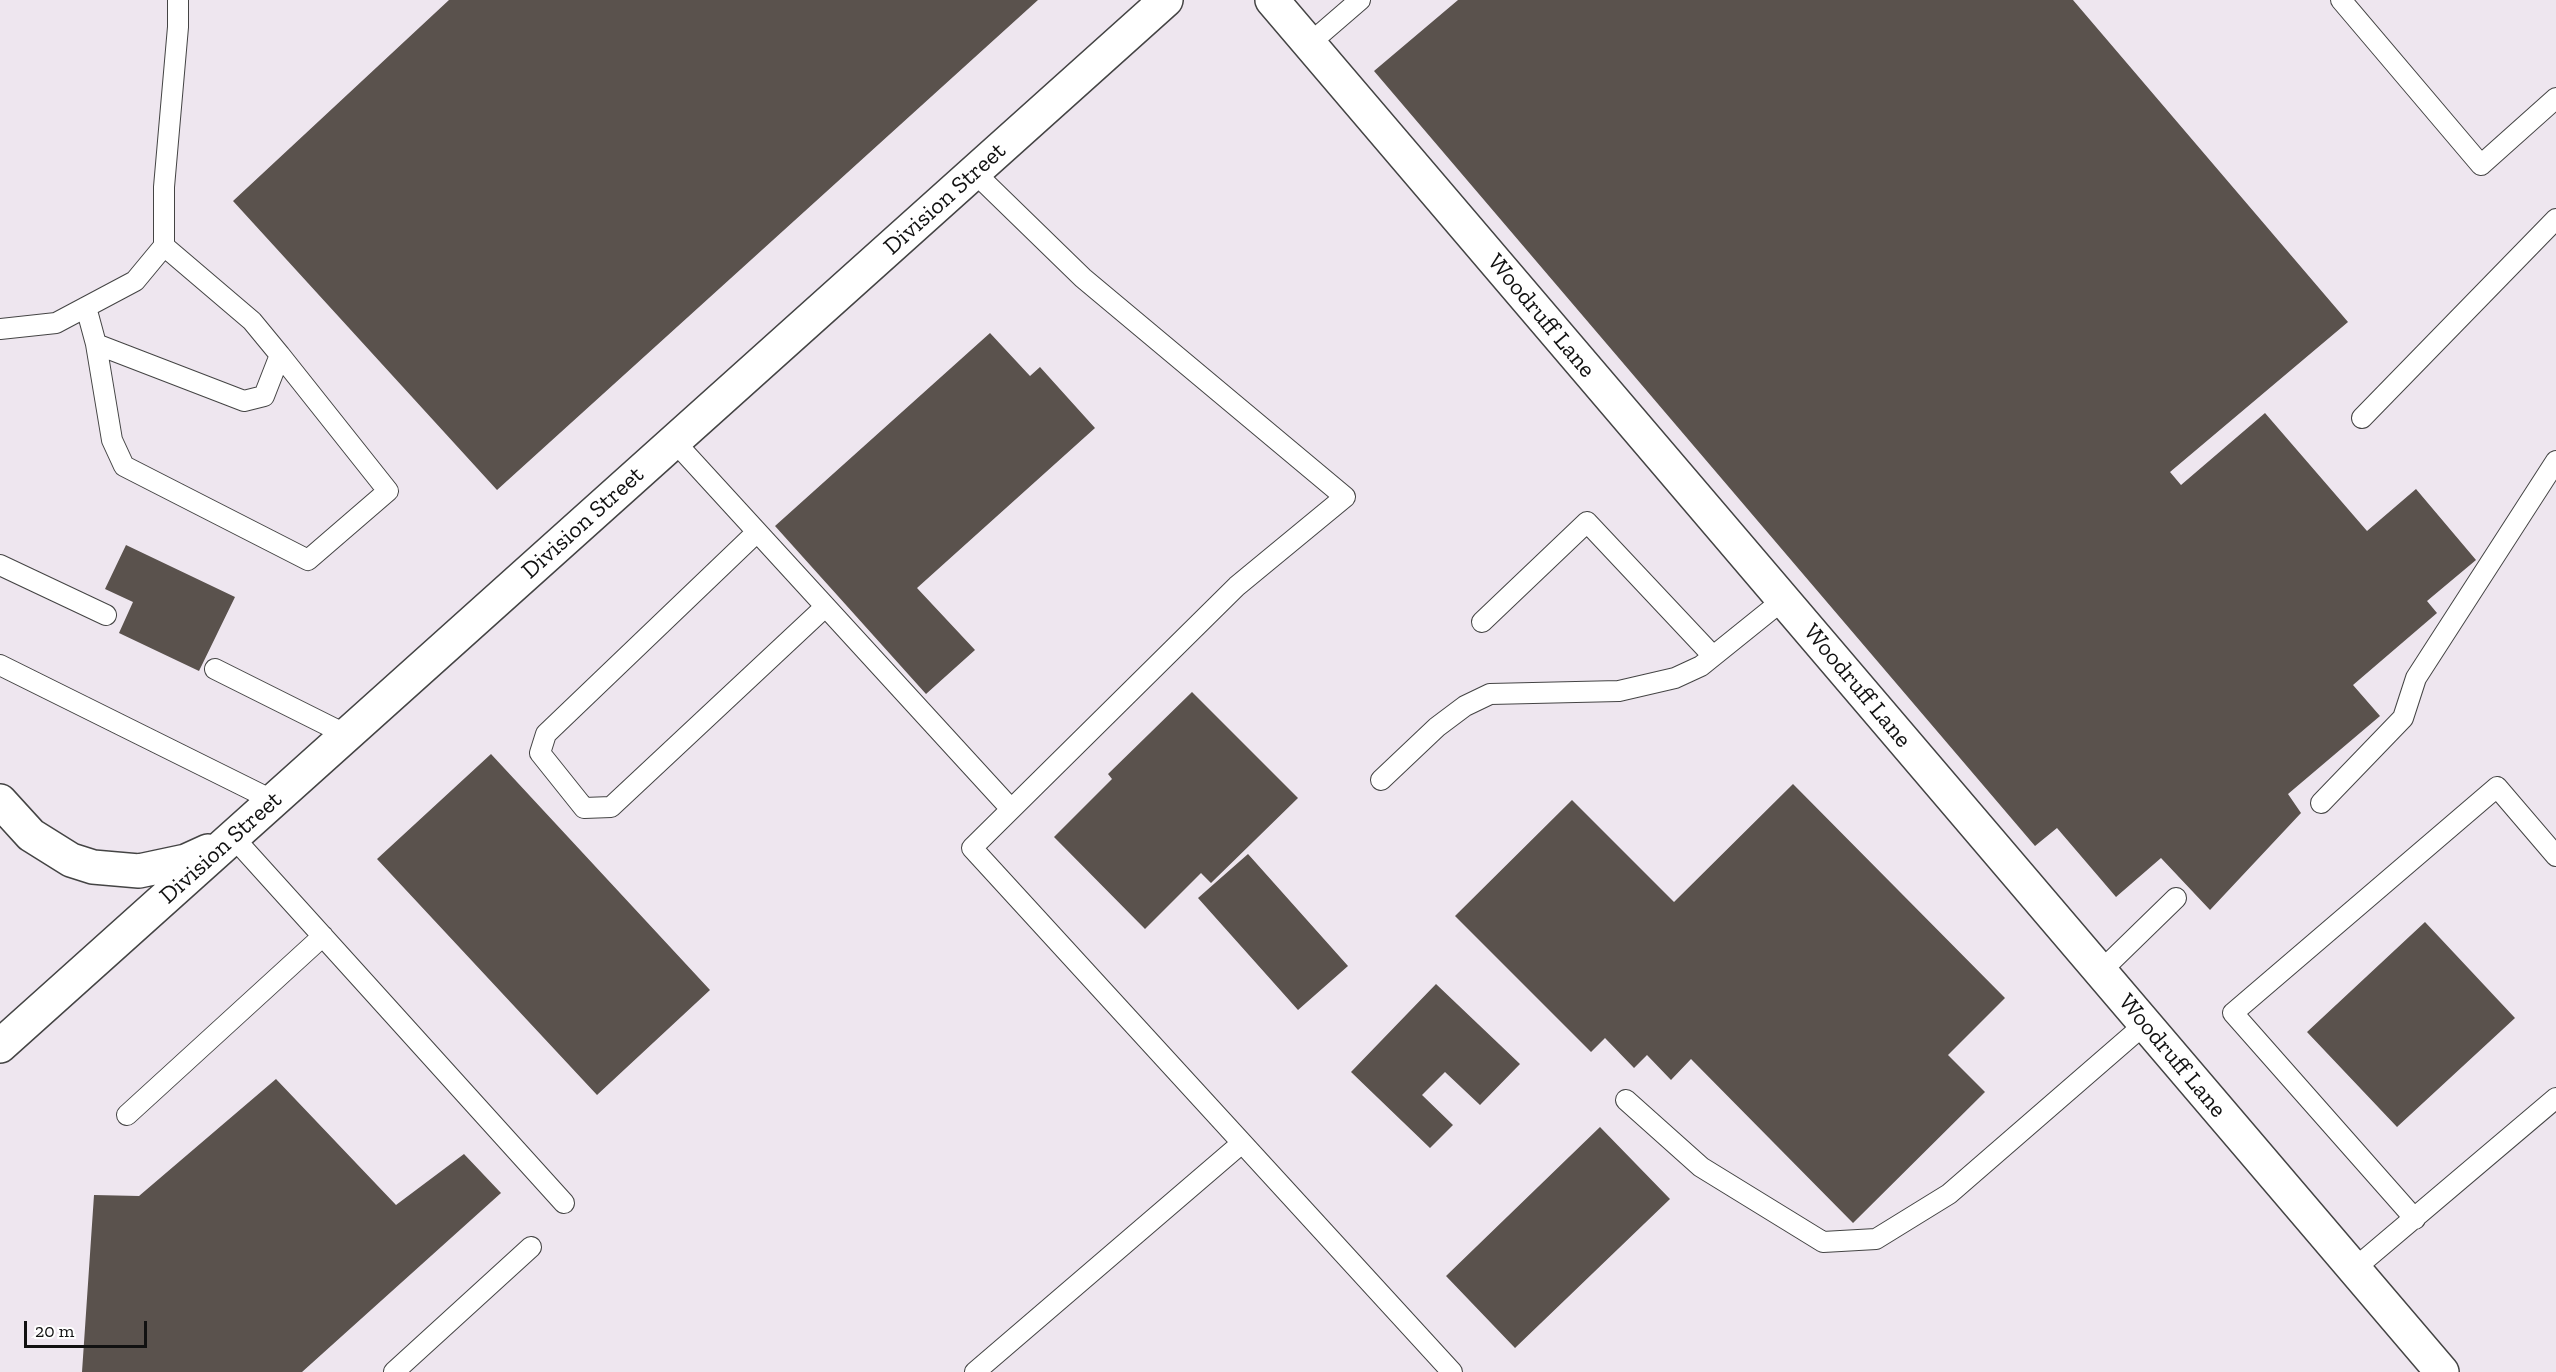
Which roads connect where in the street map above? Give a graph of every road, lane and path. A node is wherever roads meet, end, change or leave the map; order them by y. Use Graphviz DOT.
graph roads {
  1 [pos="178,0"];
  2 [pos="1272,0"];
  3 [pos="1360,0"];
  4 [pos="2341,0"];
  5 [pos="1162,1"];
  6 [pos="1309,44"];
  7 [pos="2556,98"];
  8 [pos="974,172"];
  9 [pos="2556,219"];
  10 [pos="164,246"];
  11 [pos="86,307"];
  12 [pos="0,329"];
  13 [pos="96,344"];
  14 [pos="280,355"];
  15 [pos="2362,418"];
  16 [pos="674,441"];
  17 [pos="2556,461"];
  18 [pos="757,532"];
  19 [pos="0,564"];
  20 [pos="1784,600"];
  21 [pos="825,607"];
  22 [pos="106,615"];
  23 [pos="1482,622"];
  24 [pos="1713,656"];
  25 [pos="0,666"];
  26 [pos="215,669"];
  27 [pos="347,735"];
  28 [pos="1381,780"];
  29 [pos="0,801"];
  30 [pos="274,801"];
  31 [pos="2321,803"];
  32 [pos="1011,809"];
  33 [pos="233,837"];
  34 [pos="2556,856"];
  35 [pos="2176,898"];
  36 [pos="323,936"];
  37 [pos="2100,972"];
  38 [pos="2145,1024"];
  39 [pos="0,1046"];
  40 [pos="2556,1098"];
  41 [pos="1626,1100"];
  42 [pos="127,1115"];
  43 [pos="1242,1143"];
  44 [pos="564,1203"];
  45 [pos="2415,1219"];
  46 [pos="531,1247"];
  47 [pos="2354,1269"];
  48 [pos="394,1372"];
  49 [pos="975,1372"];
  50 [pos="1452,1372"];
  51 [pos="2442,1372"];
  1 -- 10 [label="lane"];
  2 -- 6 [label="street, Woodruff Lane"];
  3 -- 6 [label="lane"];
  4 -- 7 [label="lane"];
  5 -- 8 [label="street, Division Street"];
  6 -- 20 [label="street, Woodruff Lane"];
  8 -- 16 [label="street, Division Street"];
  8 -- 32 [label="lane"];
  9 -- 15 [label="lane"];
  10 -- 11 [label="lane"];
  10 -- 14 [label="lane"];
  11 -- 12 [label="lane"];
  11 -- 13 [label="lane"];
  13 -- 14 [label="lane"];
  13 -- 14 [label="lane"];
  16 -- 18 [label="lane"];
  16 -- 27 [label="street, Division Street"];
  17 -- 31 [label="lane"];
  18 -- 21 [label="lane"];
  18 -- 21 [label="lane"];
  19 -- 22 [label="lane"];
  20 -- 24 [label="lane"];
  20 -- 37 [label="street, Woodruff Lane"];
  21 -- 32 [label="lane"];
  23 -- 24 [label="lane"];
  24 -- 28 [label="lane"];
  25 -- 30 [label="lane"];
  26 -- 27 [label="lane"];
  27 -- 30 [label="street, Division Street"];
  29 -- 33 [label="street"];
  30 -- 33 [label="street, Division Street"];
  32 -- 43 [label="lane"];
  33 -- 36 [label="lane"];
  33 -- 39 [label="street, Division Street"];
  34 -- 45 [label="lane"];
  35 -- 37 [label="lane"];
  36 -- 42 [label="lane"];
  36 -- 44 [label="lane"];
  37 -- 38 [label="street, Woodruff Lane"];
  38 -- 41 [label="lane"];
  38 -- 47 [label="street, Woodruff Lane"];
  40 -- 45 [label="lane"];
  43 -- 49 [label="lane"];
  43 -- 50 [label="lane"];
  45 -- 47 [label="lane"];
  46 -- 48 [label="lane"];
  47 -- 51 [label="street, Woodruff Lane"];
}
